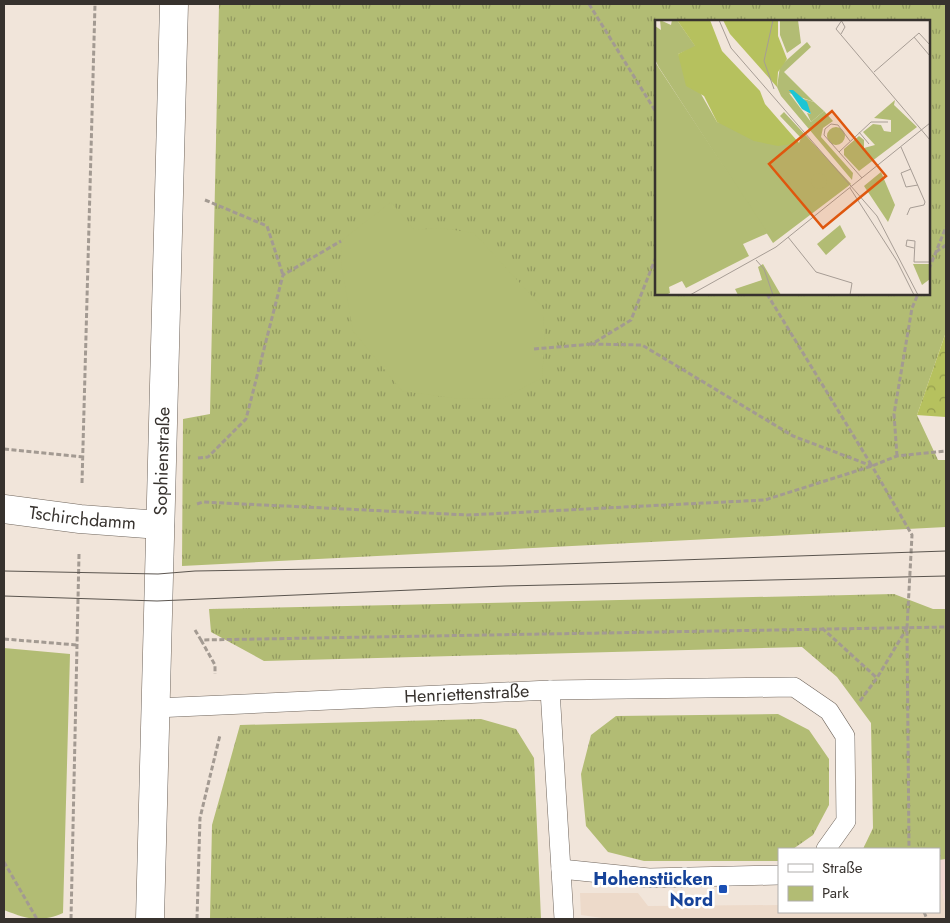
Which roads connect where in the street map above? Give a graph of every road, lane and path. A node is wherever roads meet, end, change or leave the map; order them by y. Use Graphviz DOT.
graph roads {
  1 [pos="95,4"];
  2 [pos="174,4"];
  3 [pos="589,4"];
  4 [pos="655,110"];
  5 [pos="169,185"];
  6 [pos="946,227"];
  7 [pos="340,241"];
  8 [pos="946,246"];
  9 [pos="936,252"];
  10 [pos="655,260"];
  11 [pos="930,267"];
  12 [pos="283,275"];
  13 [pos="768,295"];
  14 [pos="918,295"];
  15 [pos="592,344"];
  16 [pos="534,349"];
  17 [pos="4,449"];
  18 [pos="946,451"];
  19 [pos="897,456"];
  20 [pos="84,457"];
  21 [pos="208,457"];
  22 [pos="872,466"];
  23 [pos="4,509"];
  24 [pos="80,519"];
  25 [pos="160,525"];
  26 [pos="193,627"];
  27 [pos="946,627"];
  28 [pos="821,628"];
  29 [pos="907,628"];
  30 [pos="4,639"];
  31 [pos="201,640"];
  32 [pos="78,645"];
  33 [pos="877,678"];
  34 [pos="550,690"];
  35 [pos="860,701"];
  36 [pos="218,707"];
  37 [pos="155,708"];
  38 [pos="827,848"];
  39 [pos="909,848"];
  40 [pos="4,862"];
  41 [pos="561,869"];
  42 [pos="778,876"];
  43 [pos="37,919"];
  44 [pos="71,919"];
  45 [pos="150,919"];
  46 [pos="197,919"];
  47 [pos="564,919"];
  1 -- 20 [label="path"];
  2 -- 5 [label="street, Sophienstraße"];
  3 -- 4 [label="path"];
  5 -- 12 [label="path"];
  5 -- 25 [label="street, Sophienstraße"];
  6 -- 9 [label="path"];
  7 -- 12 [label="path"];
  8 -- 9 [label="path"];
  9 -- 11 [label="path"];
  10 -- 15 [label="path"];
  12 -- 21 [label="path"];
  13 -- 22 [label="path"];
  14 -- 19 [label="path"];
  15 -- 16 [label="path"];
  15 -- 22 [label="path"];
  17 -- 20 [label="path"];
  18 -- 19 [label="path"];
  19 -- 22 [label="path"];
  20 -- 24 [label="path"];
  22 -- 25 [label="path"];
  22 -- 29 [label="path"];
  23 -- 24 [label="street, Tschirchdamm"];
  24 -- 25 [label="street, Tschirchdamm"];
  24 -- 32 [label="path"];
  25 -- 37 [label="street, Sophienstraße"];
  26 -- 31 [label="path"];
  27 -- 29 [label="path"];
  28 -- 29 [label="path"];
  28 -- 31 [label="path"];
  28 -- 33 [label="path"];
  29 -- 33 [label="path"];
  29 -- 39 [label="path"];
  30 -- 32 [label="path"];
  31 -- 36 [label="path"];
  32 -- 44 [label="path"];
  33 -- 35 [label="path"];
  34 -- 36 [label="lane, Henriettenstraße"];
  34 -- 38 [label="lane"];
  34 -- 41 [label="lane, Henriettenstraße"];
  36 -- 37 [label="lane, Henriettenstraße"];
  36 -- 46 [label="path"];
  37 -- 45 [label="street, Sophienstraße"];
  40 -- 43 [label="path"];
  41 -- 42 [label="lane"];
  41 -- 47 [label="lane, Henriettenstraße"];
}
